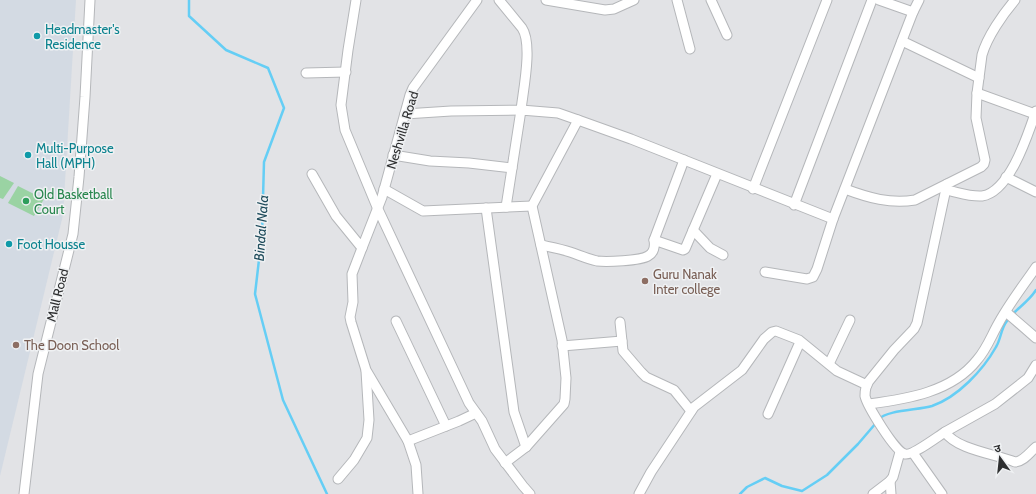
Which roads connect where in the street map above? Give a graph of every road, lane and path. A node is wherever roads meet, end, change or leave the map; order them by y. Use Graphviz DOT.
graph roads {
  1 [pos="90,0"];
  2 [pos="356,0"];
  3 [pos="477,0"];
  4 [pos="499,0"];
  5 [pos="546,0"];
  6 [pos="634,0"];
  7 [pos="677,0"];
  8 [pos="711,0"];
  9 [pos="827,0"];
  10 [pos="872,0"];
  11 [pos="879,0"];
  12 [pos="919,0"];
  13 [pos="1015,0"];
  14 [pos="913,12"];
  15 [pos="727,35"];
  16 [pos="902,41"];
  17 [pos="690,49"];
  18 [pos="346,72"];
  19 [pos="306,73"];
  20 [pos="979,78"];
  21 [pos="977,93"];
  22 [pos="521,110"];
  23 [pos="1036,112"];
  24 [pos="405,114"];
  25 [pos="578,120"];
  26 [pos="394,155"];
  27 [pos="684,160"];
  28 [pos="512,168"];
  29 [pos="312,174"];
  30 [pos="717,174"];
  31 [pos="1006,177"];
  32 [pos="947,187"];
  33 [pos="384,189"];
  34 [pos="753,189"];
  35 [pos="845,189"];
  36 [pos="1036,192"];
  37 [pos="794,204"];
  38 [pos="532,206"];
  39 [pos="377,207"];
  40 [pos="486,208"];
  41 [pos="506,208"];
  42 [pos="833,220"];
  43 [pos="693,230"];
  44 [pos="654,240"];
  45 [pos="541,245"];
  46 [pos="362,248"];
  47 [pos="723,255"];
  48 [pos="1036,267"];
  49 [pos="765,272"];
  50 [pos="1010,316"];
  51 [pos="396,320"];
  52 [pos="850,320"];
  53 [pos="620,322"];
  54 [pos="1036,338"];
  55 [pos="622,341"];
  56 [pos="800,342"];
  57 [pos="562,346"];
  58 [pos="829,364"];
  59 [pos="1036,365"];
  60 [pos="366,370"];
  61 [pos="867,385"];
  62 [pos="871,408"];
  63 [pos="691,411"];
  64 [pos="476,413"];
  65 [pos="768,414"];
  66 [pos="446,426"];
  67 [pos="945,432"];
  68 [pos="408,441"];
  69 [pos="526,446"];
  70 [pos="1036,447"];
  71 [pos="900,452"];
  72 [pos="913,453"];
  73 [pos="505,463"];
  74 [pos="338,480"];
  75 [pos="890,481"];
  76 [pos="24,494"];
  77 [pos="418,494"];
  78 [pos="530,494"];
  79 [pos="639,494"];
  80 [pos="873,494"];
  81 [pos="891,494"];
  82 [pos="942,494"];
  1 -- 76 [label="street, Mall Road"];
  2 -- 18 [label="street"];
  3 -- 24 [label="street, Neshvilla Road"];
  4 -- 22 [label="street"];
  5 -- 6 [label="street"];
  7 -- 17 [label="street"];
  8 -- 15 [label="street"];
  9 -- 34 [label="street"];
  10 -- 37 [label="street"];
  11 -- 14 [label="street"];
  12 -- 14 [label="street"];
  13 -- 20 [label="street"];
  14 -- 16 [label="street"];
  16 -- 20 [label="street"];
  16 -- 35 [label="street"];
  18 -- 19 [label="street"];
  18 -- 39 [label="street"];
  20 -- 21 [label="street"];
  21 -- 23 [label="street"];
  21 -- 32 [label="street"];
  22 -- 24 [label="street"];
  22 -- 25 [label="street"];
  22 -- 28 [label="street"];
  23 -- 31 [label="street"];
  24 -- 26 [label="street, Neshvilla Road"];
  25 -- 27 [label="street"];
  25 -- 38 [label="street"];
  26 -- 28 [label="street"];
  26 -- 33 [label="street, Neshvilla Road"];
  27 -- 30 [label="street"];
  27 -- 44 [label="street"];
  28 -- 41 [label="street"];
  29 -- 46 [label="street"];
  30 -- 34 [label="street"];
  30 -- 43 [label="street"];
  31 -- 32 [label="street"];
  31 -- 36 [label="street"];
  32 -- 35 [label="street"];
  32 -- 61 [label="street"];
  33 -- 39 [label="street, Neshvilla Road"];
  33 -- 40 [label="street"];
  34 -- 37 [label="street"];
  35 -- 42 [label="street"];
  37 -- 42 [label="street"];
  38 -- 41 [label="street"];
  38 -- 45 [label="street"];
  39 -- 46 [label="street, Neshvilla Road"];
  39 -- 64 [label="street"];
  40 -- 41 [label="street"];
  40 -- 69 [label="street"];
  42 -- 49 [label="street"];
  43 -- 44 [label="street"];
  43 -- 47 [label="street"];
  44 -- 45 [label="street"];
  45 -- 57 [label="street"];
  46 -- 60 [label="street, Neshvilla Road"];
  48 -- 50 [label="street"];
  50 -- 54 [label="street"];
  50 -- 62 [label="street"];
  51 -- 66 [label="street"];
  52 -- 58 [label="street"];
  53 -- 55 [label="street"];
  55 -- 57 [label="street"];
  55 -- 63 [label="street"];
  56 -- 58 [label="street"];
  56 -- 63 [label="street"];
  56 -- 65 [label="street"];
  57 -- 69 [label="street"];
  58 -- 61 [label="street"];
  59 -- 67 [label="street"];
  60 -- 68 [label="street"];
  60 -- 74 [label="street"];
  61 -- 62 [label="street"];
  62 -- 71 [label="street"];
  63 -- 79 [label="street"];
  64 -- 66 [label="street"];
  64 -- 73 [label="street"];
  66 -- 68 [label="street"];
  67 -- 70 [label="street"];
  67 -- 72 [label="street"];
  68 -- 77 [label="street"];
  69 -- 73 [label="street"];
  71 -- 72 [label="street"];
  71 -- 75 [label="street"];
  72 -- 82 [label="street"];
  73 -- 78 [label="street"];
  75 -- 80 [label="street"];
  75 -- 81 [label="street"];
}
